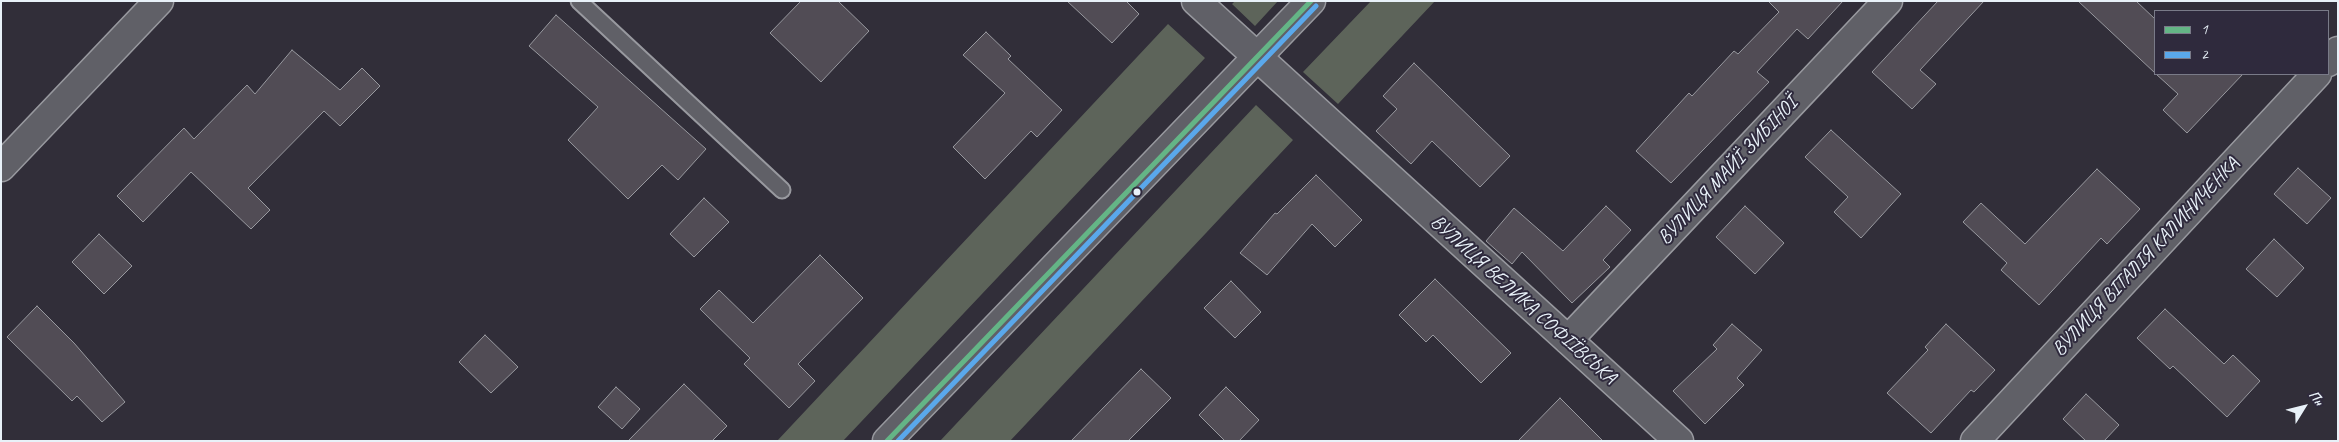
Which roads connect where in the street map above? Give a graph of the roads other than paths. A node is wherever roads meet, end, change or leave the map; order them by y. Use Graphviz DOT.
graph roads {
  1 [pos="159,1"];
  2 [pos="579,1"];
  3 [pos="1196,1"];
  4 [pos="1311,1"];
  5 [pos="1888,1"];
  6 [pos="1256,58"];
  7 [pos="2316,75"];
  8 [pos="1,167"];
  9 [pos="782,190"];
  10 [pos="1568,340"];
  11 [pos="1675,440"];
  12 [pos="887,441"];
  13 [pos="1975,441"];
  1 -- 8 [label="street"];
  2 -- 9 [label="lane"];
  3 -- 6 [label="street, ВУЛИЦЯ ВЕЛИКА СОФІЇВСЬКА"];
  4 -- 6 [label="street"];
  5 -- 10 [label="street, ВУЛИЦЯ МАЙЇ ЗИБІНОЇ"];
  6 -- 10 [label="street, ВУЛИЦЯ ВЕЛИКА СОФІЇВСЬКА"];
  6 -- 12 [label="street"];
  7 -- 13 [label="street, ВУЛИЦЯ ВІТАЛІЯ КАЛИНИЧЕНКА"];
  10 -- 11 [label="street, ВУЛИЦЯ ВЕЛИКА СОФІЇВСЬКА"];
}
